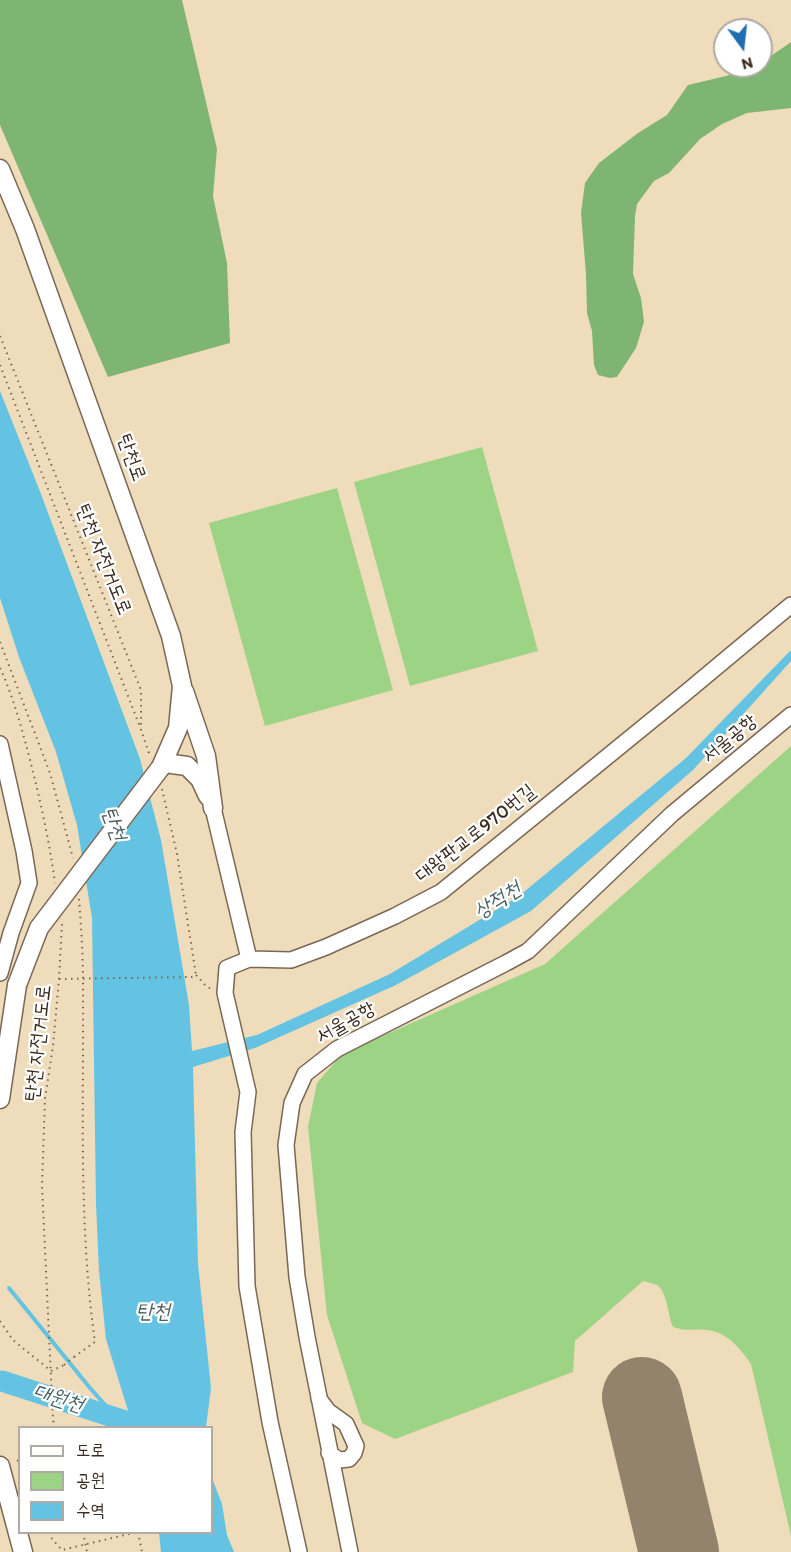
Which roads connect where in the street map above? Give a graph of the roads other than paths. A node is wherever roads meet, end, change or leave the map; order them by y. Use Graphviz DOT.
graph roads {
  1 [pos="0,169"];
  2 [pos="791,605"];
  3 [pos="182,686"];
  4 [pos="791,715"];
  5 [pos="0,744"];
  6 [pos="159,768"];
  7 [pos="213,808"];
  8 [pos="249,959"];
  9 [pos="0,973"];
  10 [pos="0,1099"];
  11 [pos="319,1399"];
  12 [pos="329,1453"];
  13 [pos="8,1466"];
  14 [pos="18,1523"];
  15 [pos="20,1534"];
  16 [pos="23,1552"];
  17 [pos="299,1552"];
  18 [pos="350,1552"];
  1 -- 3 [label="main road, 탄천로"];
  2 -- 8 [label="street, 대왕판교로970번길"];
  3 -- 6 [label="main road, 탄천로"];
  3 -- 7 [label="main road"];
  4 -- 11 [label="street, 서울공항"];
  5 -- 9 [label="street"];
  6 -- 7 [label="main road"];
  6 -- 10 [label="main road, 탄천로, bridge"];
  7 -- 8 [label="street"];
  8 -- 17 [label="street"];
  11 -- 12 [label="street, 서울공항"];
  11 -- 12 [label="street"];
  12 -- 18 [label="street, 서울공항"];
  13 -- 14 [label="main road"];
  15 -- 16 [label="main road"];
}
